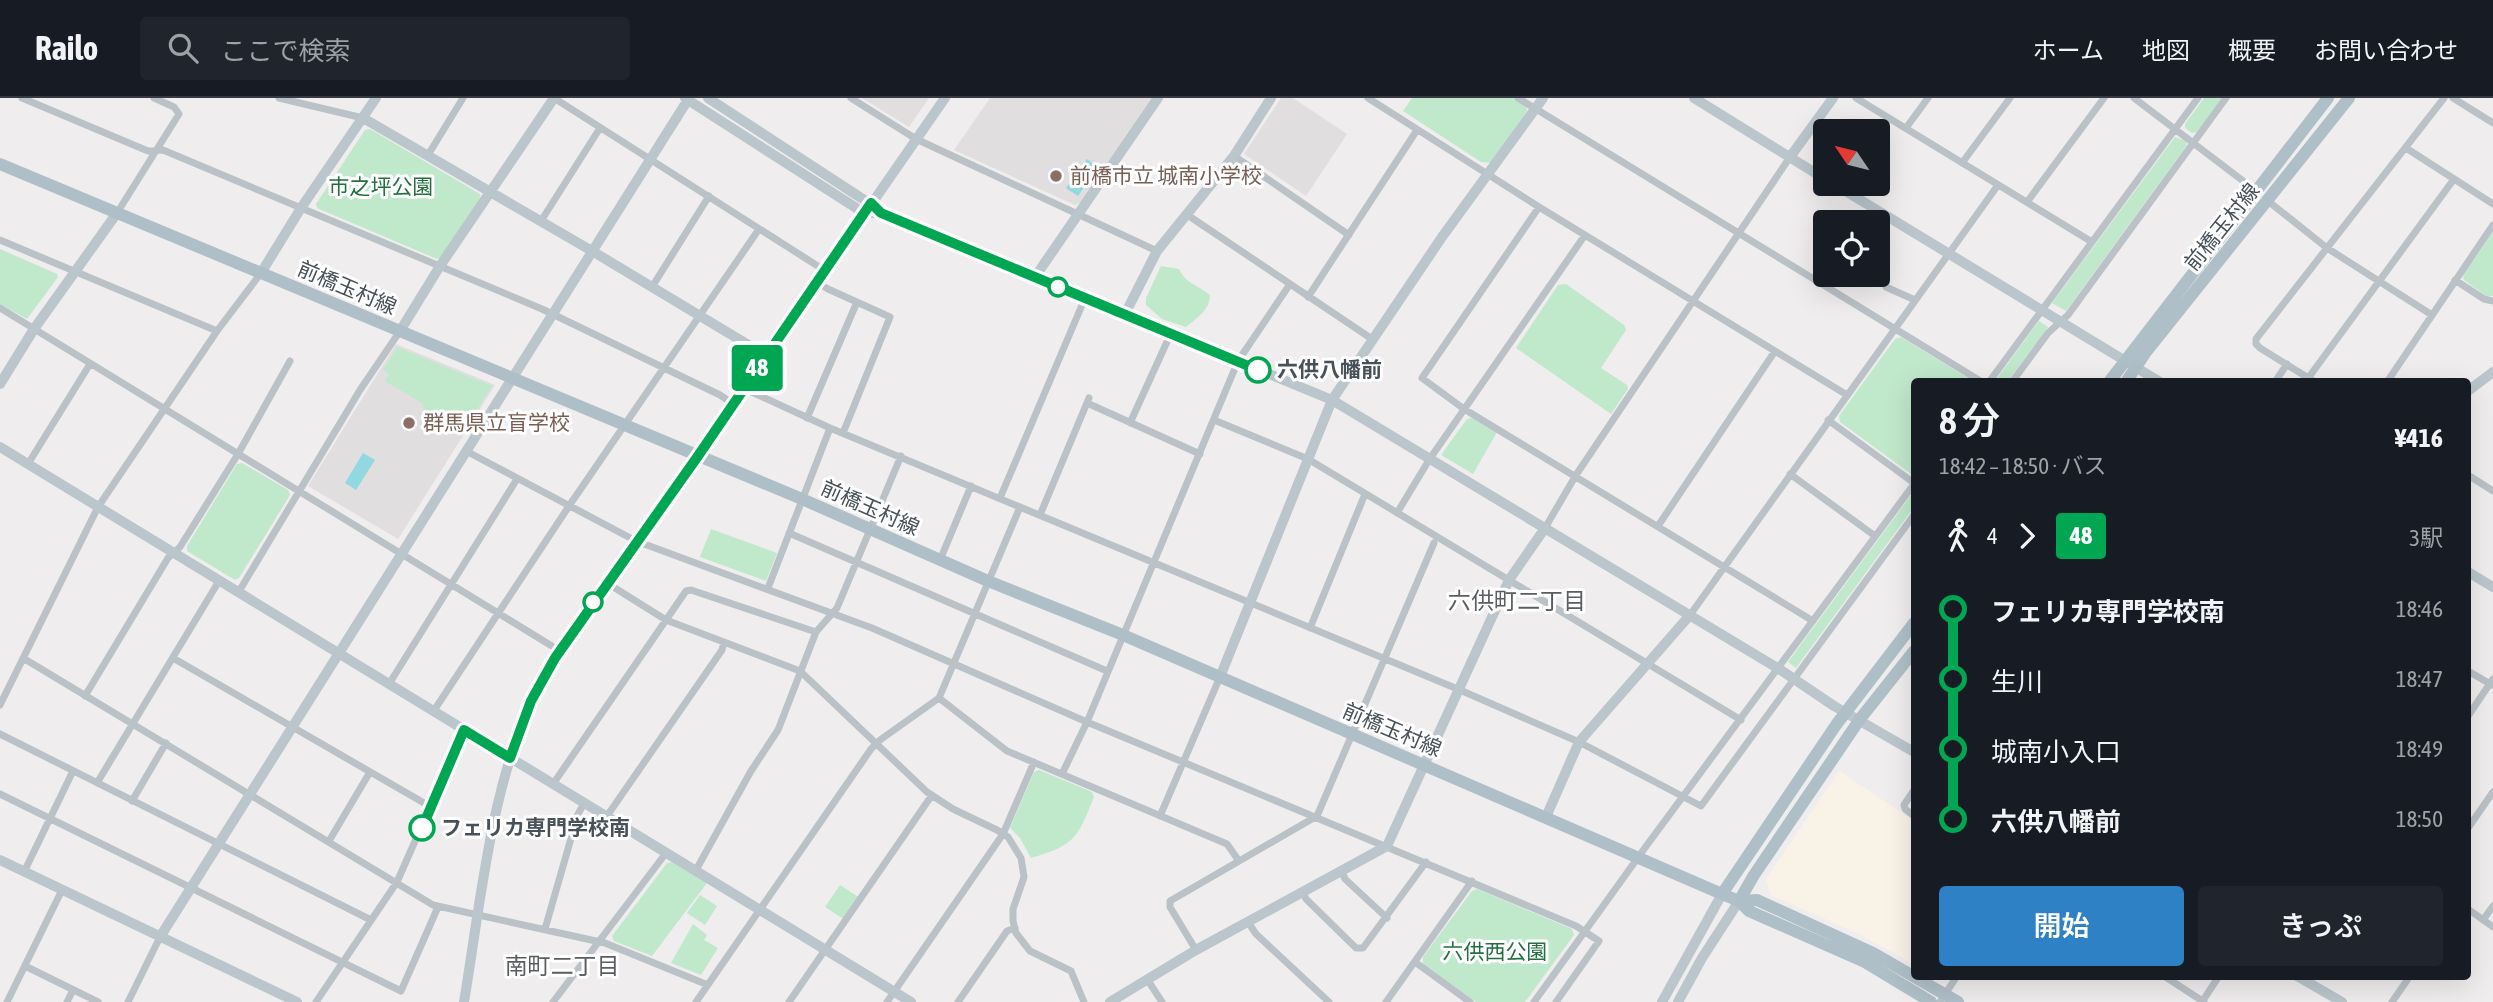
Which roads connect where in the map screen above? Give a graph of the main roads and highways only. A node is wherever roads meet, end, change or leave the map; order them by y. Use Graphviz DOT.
graph roads {
  1 [pos="2328,98"];
  2 [pos="2349,98"];
  3 [pos="0,164"];
  4 [pos="2112,378"];
  5 [pos="2129,378"];
  6 [pos="1911,627"];
  7 [pos="1911,655"];
  8 [pos="1722,894"];
  9 [pos="1739,901"];
  10 [pos="1911,977"];
  11 [pos="1915,980"];
  12 [pos="1943,998"];
  13 [pos="1931,1002"];
  14 [pos="1958,1002"];
  1 -- 4 [label="main road, 前橋玉村線"];
  2 -- 5 [label="main road, 前橋玉村線"];
  3 -- 8 [label="main road, 前橋玉村線"];
  6 -- 8 [label="main road"];
  7 -- 9 [label="main road"];
  8 -- 9 [label="main road, 前橋玉村線"];
  9 -- 10 [label="main road"];
  9 -- 13 [label="main road"];
  11 -- 12 [label="main road"];
  12 -- 14 [label="main road"];
}
